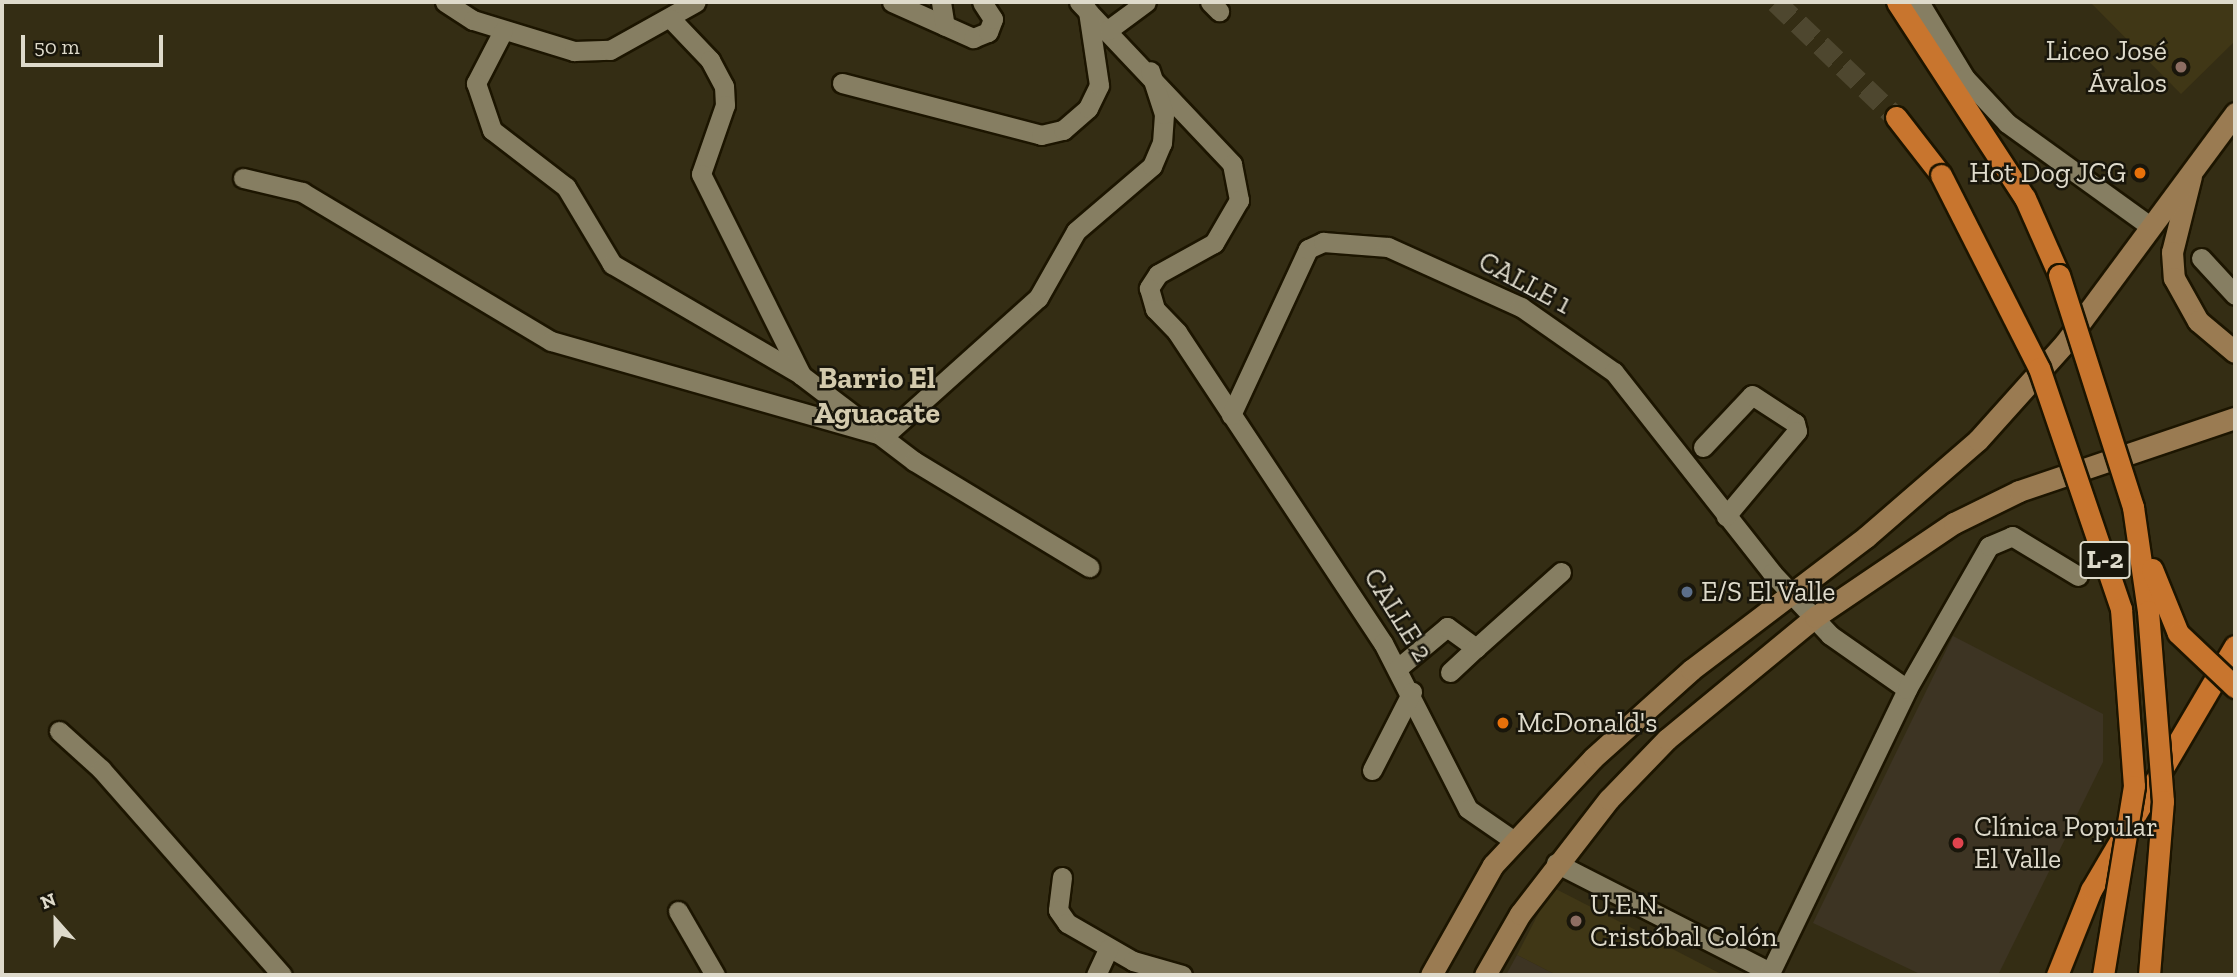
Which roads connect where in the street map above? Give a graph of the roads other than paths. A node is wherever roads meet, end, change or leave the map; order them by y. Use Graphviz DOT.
graph roads {
  1 [pos="479,2"];
  2 [pos="696,2"];
  3 [pos="892,2"];
  4 [pos="941,2"];
  5 [pos="982,2"];
  6 [pos="1146,2"];
  7 [pos="1897,2"];
  8 [pos="1919,2"];
  9 [pos="452,5"];
  10 [pos="1083,6"];
  11 [pos="671,19"];
  12 [pos="946,26"];
  13 [pos="1108,30"];
  14 [pos="503,31"];
  15 [pos="1150,71"];
  16 [pos="842,83"];
  17 [pos="2235,113"];
  18 [pos="1896,117"];
  19 [pos="2194,164"];
  20 [pos="243,178"];
  21 [pos="2150,226"];
  22 [pos="2201,258"];
  23 [pos="2235,295"];
  24 [pos="2235,352"];
  25 [pos="802,375"];
  26 [pos="1231,415"];
  27 [pos="2235,418"];
  28 [pos="884,436"];
  29 [pos="1703,447"];
  30 [pos="2133,507"];
  31 [pos="1726,516"];
  32 [pos="1089,567"];
  33 [pos="1560,572"];
  34 [pos="2078,576"];
  35 [pos="1791,592"];
  36 [pos="1815,617"];
  37 [pos="2235,646"];
  38 [pos="1476,648"];
  39 [pos="1398,668"];
  40 [pos="1450,672"];
  41 [pos="2235,687"];
  42 [pos="1907,689"];
  43 [pos="1412,692"];
  44 [pos="59,731"];
  45 [pos="1372,770"];
  46 [pos="1513,840"];
  47 [pos="1556,863"];
  48 [pos="1062,877"];
  49 [pos="678,911"];
  50 [pos="1108,949"];
  51 [pos="1769,974"];
  52 [pos="282,975"];
  53 [pos="715,975"];
  54 [pos="1096,975"];
  55 [pos="1182,975"];
  56 [pos="1431,975"];
  57 [pos="1485,975"];
  58 [pos="2057,975"];
  59 [pos="2103,975"];
  60 [pos="2149,975"];
  1 -- 9 [label="street"];
  2 -- 11 [label="street"];
  3 -- 12 [label="street"];
  4 -- 12 [label="street"];
  5 -- 12 [label="street"];
  6 -- 13 [label="street"];
  7 -- 30 [label="highway, L-2, bridge"];
  8 -- 21 [label="street"];
  9 -- 14 [label="street"];
  10 -- 13 [label="street, CALLE 2"];
  10 -- 16 [label="street"];
  11 -- 14 [label="street"];
  11 -- 25 [label="street"];
  13 -- 15 [label="street, CALLE 2"];
  14 -- 25 [label="street"];
  15 -- 26 [label="street, CALLE 2"];
  15 -- 28 [label="street"];
  17 -- 19 [label="main road"];
  18 -- 59 [label="highway, L-2, bridge"];
  19 -- 21 [label="main road"];
  19 -- 24 [label="main road"];
  20 -- 28 [label="street"];
  21 -- 35 [label="main road"];
  22 -- 23 [label="street"];
  25 -- 28 [label="street"];
  26 -- 31 [label="street, CALLE 1"];
  26 -- 39 [label="street, CALLE 2"];
  27 -- 36 [label="main road"];
  28 -- 32 [label="street"];
  29 -- 31 [label="street"];
  30 -- 41 [label="highway, bridge"];
  30 -- 60 [label="highway, L-2, bridge"];
  31 -- 35 [label="street, CALLE 1"];
  33 -- 38 [label="street"];
  34 -- 42 [label="street"];
  35 -- 36 [label="street, CALLE 1"];
  35 -- 46 [label="main road"];
  36 -- 42 [label="street"];
  36 -- 47 [label="main road"];
  37 -- 58 [label="highway"];
  38 -- 39 [label="street"];
  38 -- 40 [label="street"];
  39 -- 43 [label="street, CALLE 2"];
  42 -- 51 [label="street"];
  43 -- 45 [label="street"];
  43 -- 46 [label="street, CALLE 2"];
  44 -- 52 [label="street"];
  46 -- 56 [label="main road"];
  47 -- 51 [label="street"];
  47 -- 57 [label="main road"];
  48 -- 50 [label="street"];
  49 -- 53 [label="street"];
  50 -- 54 [label="street"];
  50 -- 55 [label="street"];
}
